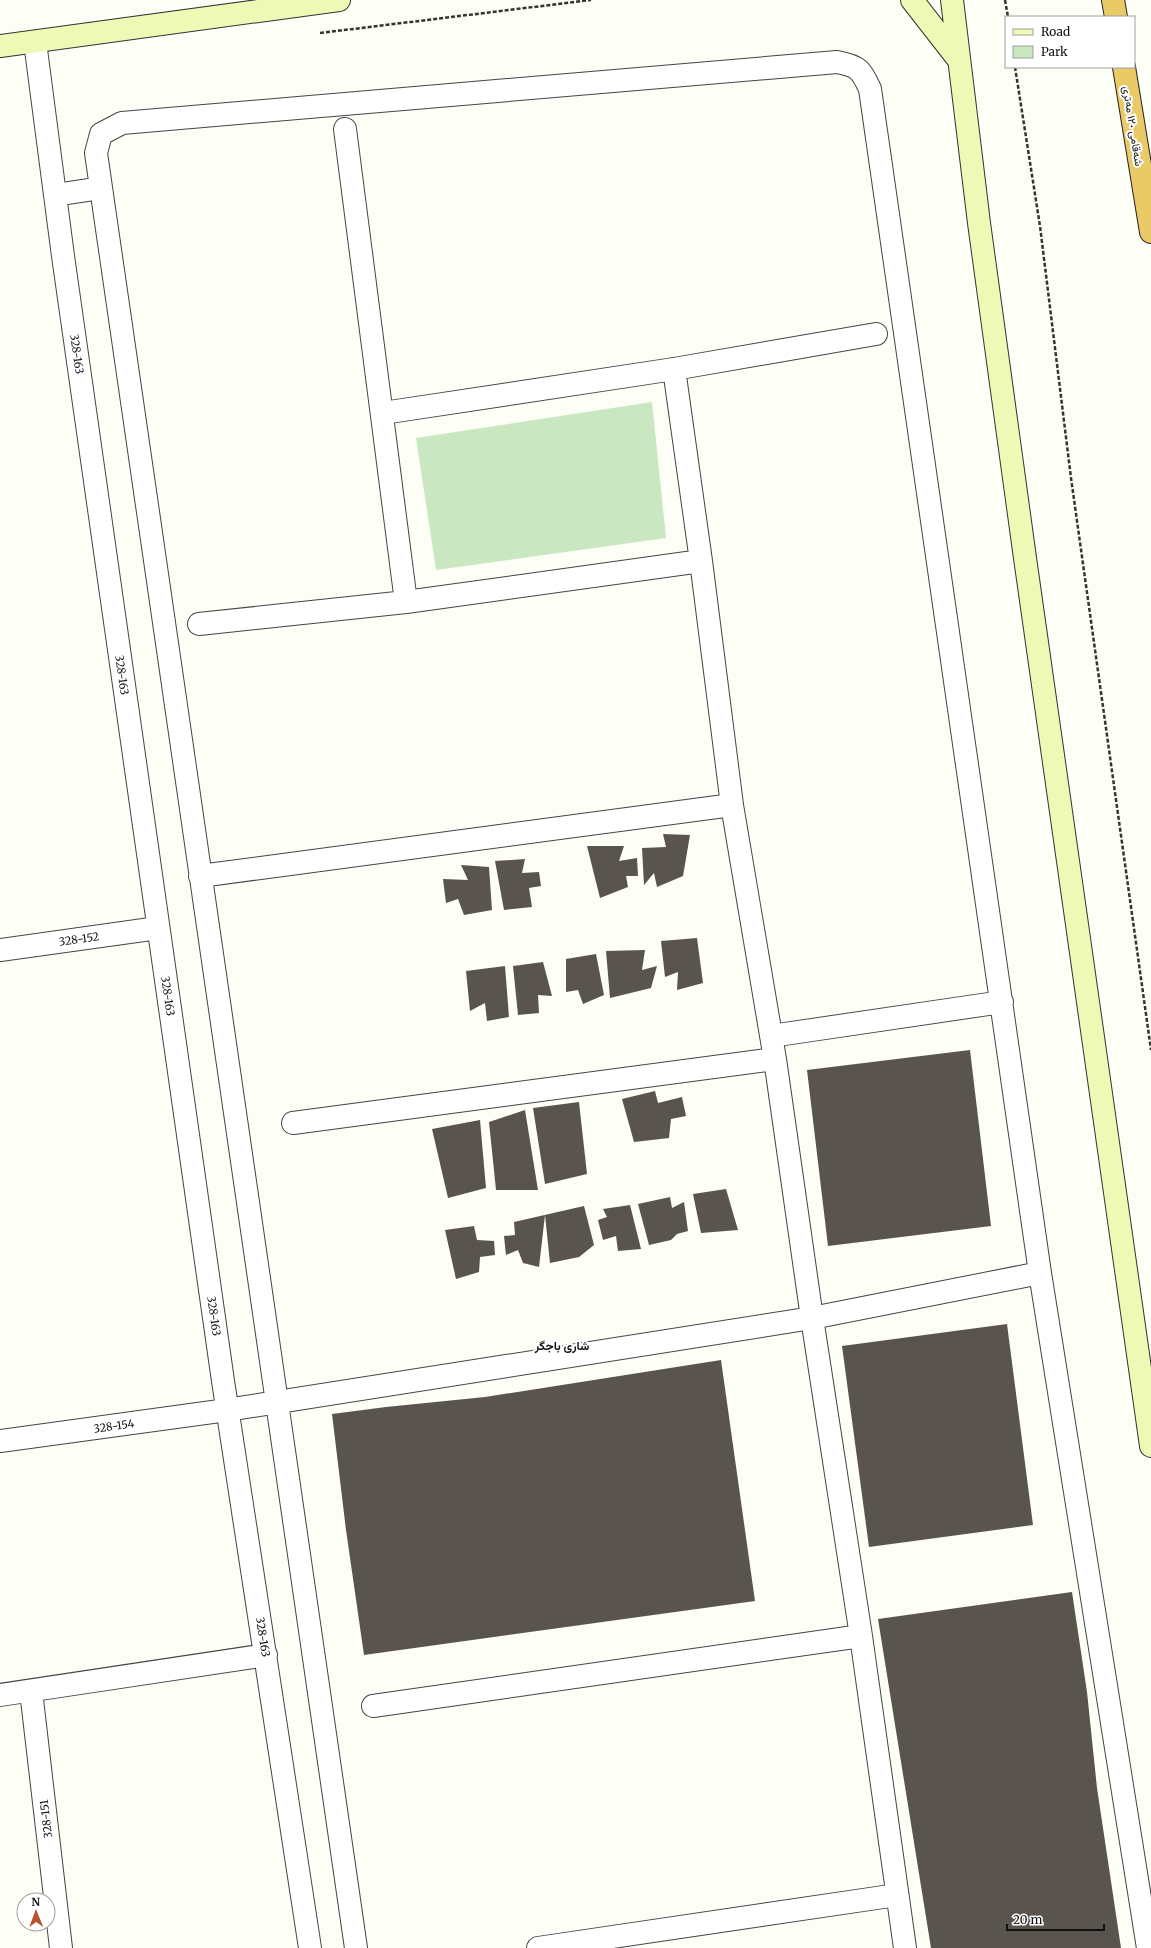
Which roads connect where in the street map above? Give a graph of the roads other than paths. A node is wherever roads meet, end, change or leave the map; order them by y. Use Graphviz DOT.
graph roads {
  1 [pos="339,0"];
  2 [pos="912,0"];
  3 [pos="952,0"];
  4 [pos="1113,0"];
  5 [pos="1116,16"];
  6 [pos="35,42"];
  7 [pos="0,46"];
  8 [pos="959,60"];
  9 [pos="1124,68"];
  10 [pos="345,129"];
  11 [pos="101,188"];
  12 [pos="55,195"];
  13 [pos="1151,232"];
  14 [pos="876,334"];
  15 [pos="674,369"];
  16 [pos="382,413"];
  17 [pos="701,561"];
  18 [pos="406,602"];
  19 [pos="199,624"];
  20 [pos="732,805"];
  21 [pos="200,876"];
  22 [pos="158,928"];
  23 [pos="0,950"];
  24 [pos="1002,1002"];
  25 [pos="771,1036"];
  26 [pos="775,1059"];
  27 [pos="293,1123"];
  28 [pos="1040,1273"];
  29 [pos="812,1318"];
  30 [pos="279,1401"];
  31 [pos="227,1410"];
  32 [pos="0,1441"];
  33 [pos="1151,1446"];
  34 [pos="861,1636"];
  35 [pos="266,1655"];
  36 [pos="30,1691"];
  37 [pos="0,1695"];
  38 [pos="373,1706"];
  39 [pos="897,1895"];
  40 [pos="61,1948"];
  41 [pos="310,1948"];
  42 [pos="356,1948"];
  43 [pos="538,1948"];
  44 [pos="905,1948"];
  45 [pos="1148,1948"];
  1 -- 6 [label="street"];
  2 -- 8 [label="street"];
  3 -- 8 [label="street"];
  4 -- 5 [label="highway"];
  6 -- 7 [label="street"];
  6 -- 12 [label="street, 328-163"];
  8 -- 33 [label="street"];
  9 -- 13 [label="highway, شەقامی ١٢٠ مەتری"];
  10 -- 16 [label="street"];
  11 -- 12 [label="street"];
  11 -- 21 [label="street"];
  11 -- 24 [label="street"];
  12 -- 22 [label="street, 328-163"];
  14 -- 15 [label="street"];
  15 -- 16 [label="street"];
  15 -- 17 [label="street"];
  16 -- 18 [label="street"];
  17 -- 18 [label="street"];
  17 -- 20 [label="street"];
  18 -- 19 [label="street"];
  20 -- 21 [label="street"];
  20 -- 25 [label="street"];
  21 -- 30 [label="street"];
  22 -- 23 [label="street, 328-152"];
  22 -- 31 [label="street, 328-163"];
  24 -- 25 [label="street"];
  24 -- 28 [label="street"];
  25 -- 26 [label="street"];
  26 -- 27 [label="street"];
  26 -- 29 [label="street"];
  28 -- 29 [label="street, 328-154"];
  28 -- 45 [label="street"];
  29 -- 30 [label="street, 328-154"];
  29 -- 34 [label="street"];
  30 -- 31 [label="street, 328-154"];
  30 -- 42 [label="street"];
  31 -- 32 [label="street, 328-154"];
  31 -- 35 [label="street, 328-163"];
  34 -- 38 [label="street"];
  34 -- 39 [label="street"];
  35 -- 36 [label="street"];
  35 -- 41 [label="street, 328-163"];
  36 -- 37 [label="street"];
  36 -- 40 [label="street, 328-151"];
  39 -- 43 [label="street"];
  39 -- 44 [label="street"];
}
